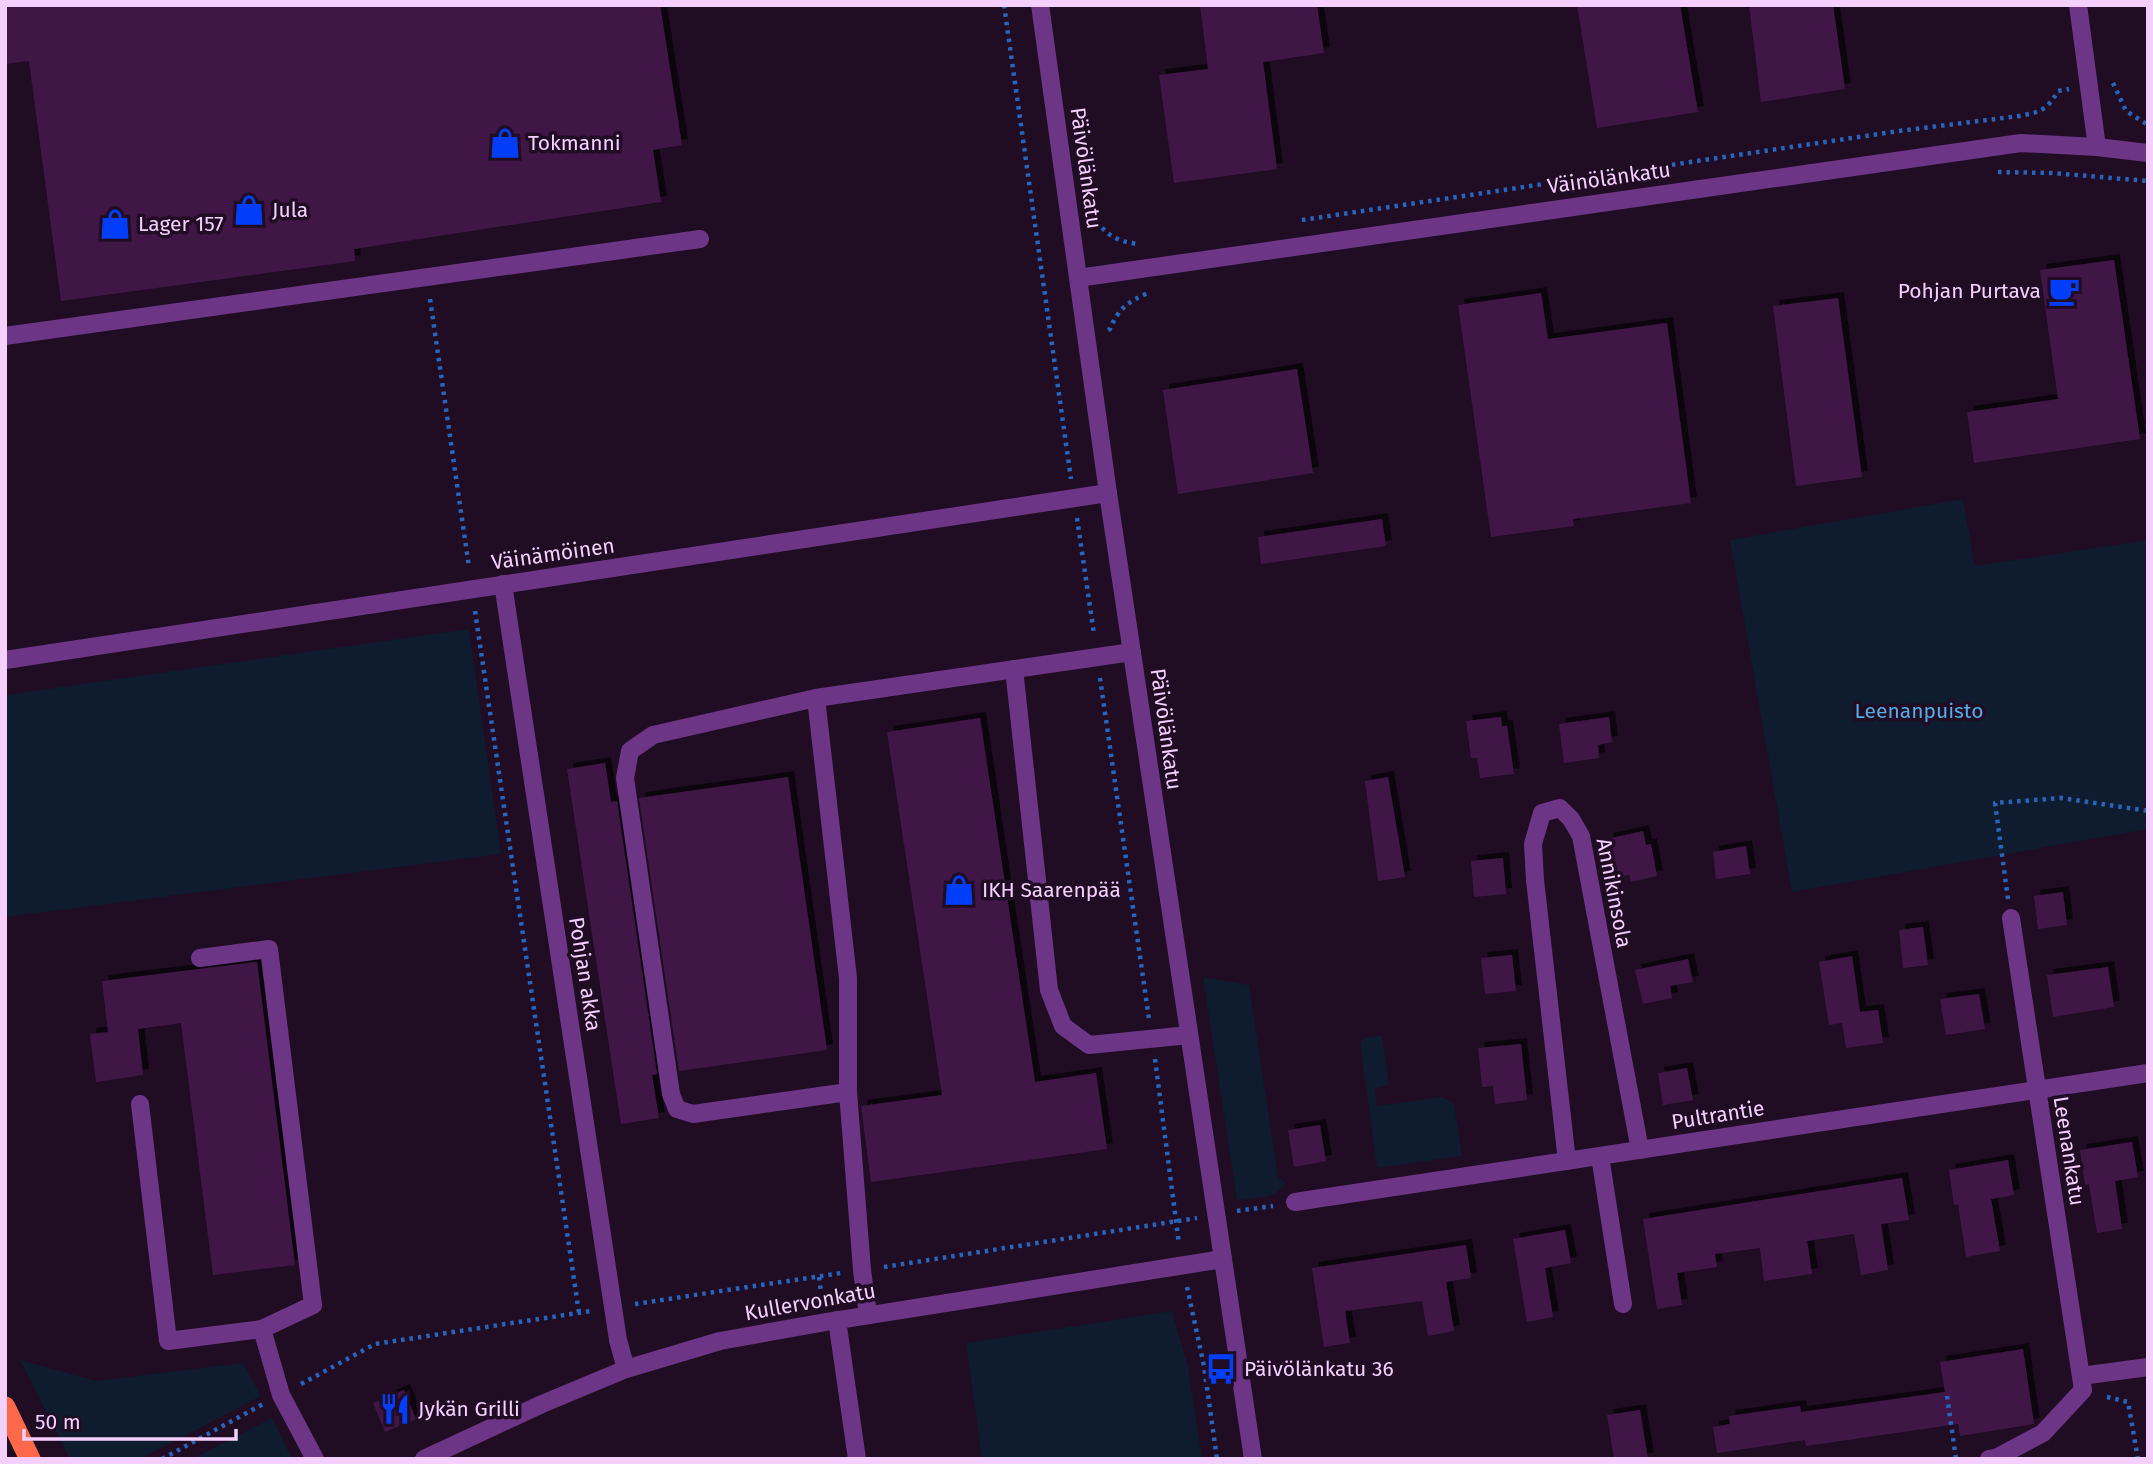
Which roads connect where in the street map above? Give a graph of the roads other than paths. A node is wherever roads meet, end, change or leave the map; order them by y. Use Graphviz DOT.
graph roads {
  1 [pos="1040,5"];
  2 [pos="2078,5"];
  3 [pos="2097,147"];
  4 [pos="2148,153"];
  5 [pos="700,239"];
  6 [pos="1078,278"];
  7 [pos="5,336"];
  8 [pos="1108,493"];
  9 [pos="503,584"];
  10 [pos="1132,652"];
  11 [pos="5,660"];
  12 [pos="1014,669"];
  13 [pos="816,698"];
  14 [pos="2011,918"];
  15 [pos="200,958"];
  16 [pos="1189,1035"];
  17 [pos="2148,1073"];
  18 [pos="2037,1090"];
  19 [pos="848,1092"];
  20 [pos="140,1104"];
  21 [pos="1640,1150"];
  22 [pos="1600,1156"];
  23 [pos="1567,1161"];
  24 [pos="1295,1202"];
  25 [pos="1223,1259"];
  26 [pos="1623,1304"];
  27 [pos="868,1315"];
  28 [pos="837,1320"];
  29 [pos="262,1329"];
  30 [pos="2148,1367"];
  31 [pos="626,1369"];
  32 [pos="2082,1383"];
  33 [pos="5,1407"];
  34 [pos="445,1454"];
  35 [pos="1994,1458"];
  36 [pos="30,1459"];
  37 [pos="316,1459"];
  38 [pos="424,1459"];
  39 [pos="856,1459"];
  40 [pos="1253,1459"];
  1 -- 6 [label="street, Päivölänkatu"];
  2 -- 3 [label="street"];
  3 -- 4 [label="street, Väinölänkatu"];
  3 -- 6 [label="street, Väinölänkatu"];
  5 -- 7 [label="street"];
  6 -- 8 [label="street, Päivölänkatu"];
  8 -- 9 [label="street, Väinämöinen"];
  8 -- 10 [label="street, Päivölänkatu"];
  9 -- 11 [label="street, Väinämöinen"];
  9 -- 31 [label="street, Pohjan akka"];
  10 -- 12 [label="street"];
  10 -- 16 [label="street, Päivölänkatu"];
  12 -- 13 [label="street"];
  12 -- 16 [label="street"];
  13 -- 19 [label="street"];
  13 -- 19 [label="street"];
  14 -- 18 [label="street, Leenankatu"];
  15 -- 29 [label="street"];
  16 -- 25 [label="street, Päivölänkatu"];
  17 -- 18 [label="street, Pultrantie"];
  18 -- 21 [label="street, Pultrantie"];
  18 -- 32 [label="street, Leenankatu"];
  19 -- 27 [label="street"];
  20 -- 29 [label="street"];
  21 -- 22 [label="street, Pultrantie"];
  21 -- 23 [label="street, Annikinsola"];
  22 -- 23 [label="street, Pultrantie"];
  22 -- 26 [label="street"];
  23 -- 24 [label="street, Pultrantie"];
  25 -- 27 [label="street, Kullervonkatu"];
  25 -- 40 [label="street, Päivölänkatu"];
  27 -- 28 [label="street, Kullervonkatu"];
  28 -- 31 [label="street, Kullervonkatu"];
  28 -- 39 [label="street"];
  29 -- 37 [label="street"];
  30 -- 32 [label="street"];
  31 -- 34 [label="street, Kullervonkatu"];
  32 -- 35 [label="street"];
  33 -- 36 [label="highway"];
  34 -- 38 [label="street, Kullervonkatu"];
}
